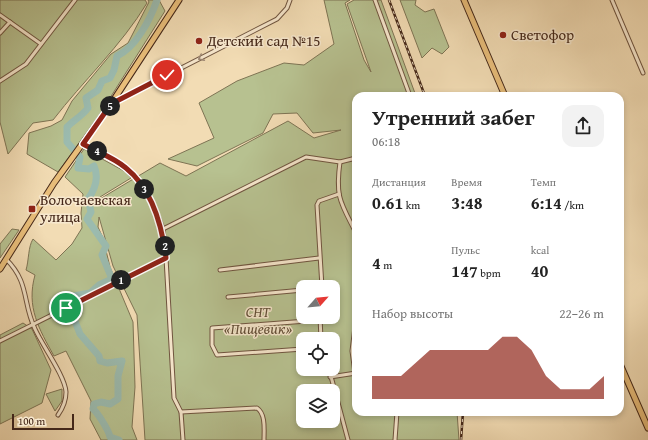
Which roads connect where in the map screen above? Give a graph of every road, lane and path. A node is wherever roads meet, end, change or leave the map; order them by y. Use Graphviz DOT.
graph roads {
  1 [pos="75,0"];
  2 [pos="179,0"];
  3 [pos="290,0"];
  4 [pos="375,0"];
  5 [pos="464,0"];
  6 [pos="612,0"];
  7 [pos="0,14"];
  8 [pos="10,22"];
  9 [pos="0,33"];
  10 [pos="40,44"];
  11 [pos="643,73"];
  12 [pos="0,81"];
  13 [pos="409,92"];
  14 [pos="503,92"];
  15 [pos="111,104"];
  16 [pos="83,144"];
  17 [pos="352,159"];
  18 [pos="340,162"];
  19 [pos="339,194"];
  20 [pos="352,226"];
  21 [pos="163,229"];
  22 [pos="166,258"];
  23 [pos="319,258"];
  24 [pos="6,259"];
  25 [pos="0,269"];
  26 [pos="220,270"];
  27 [pos="321,280"];
  28 [pos="296,291"];
  29 [pos="228,297"];
  30 [pos="296,321"];
  31 [pos="33,324"];
  32 [pos="0,341"];
  33 [pos="296,349"];
  34 [pos="624,372"];
  35 [pos="352,373"];
  36 [pos="330,377"];
  37 [pos="181,412"];
  38 [pos="58,415"];
  39 [pos="397,416"];
  40 [pos="648,428"];
  41 [pos="183,440"];
  42 [pos="264,440"];
  43 [pos="348,440"];
  44 [pos="395,440"];
  1 -- 10 [label="street"];
  2 -- 15 [label="main road"];
  3 -- 15 [label="street, one-way"];
  4 -- 13 [label="street"];
  5 -- 14 [label="main road"];
  6 -- 11 [label="street"];
  7 -- 8 [label="street"];
  8 -- 9 [label="street"];
  8 -- 10 [label="street"];
  10 -- 12 [label="street"];
  15 -- 16 [label="main road"];
  16 -- 21 [label="street"];
  16 -- 24 [label="main road"];
  17 -- 18 [label="street"];
  18 -- 19 [label="street"];
  18 -- 21 [label="street"];
  19 -- 20 [label="street"];
  19 -- 23 [label="street"];
  21 -- 22 [label="street"];
  22 -- 31 [label="street"];
  22 -- 37 [label="street"];
  23 -- 26 [label="street"];
  23 -- 27 [label="street"];
  24 -- 25 [label="main road"];
  24 -- 31 [label="street"];
  28 -- 29 [label="street"];
  30 -- 33 [label="street"];
  31 -- 32 [label="street"];
  31 -- 38 [label="street"];
  34 -- 40 [label="main road"];
  35 -- 36 [label="street"];
  36 -- 43 [label="street"];
  37 -- 41 [label="street"];
  37 -- 42 [label="street"];
  39 -- 44 [label="street"];
}
